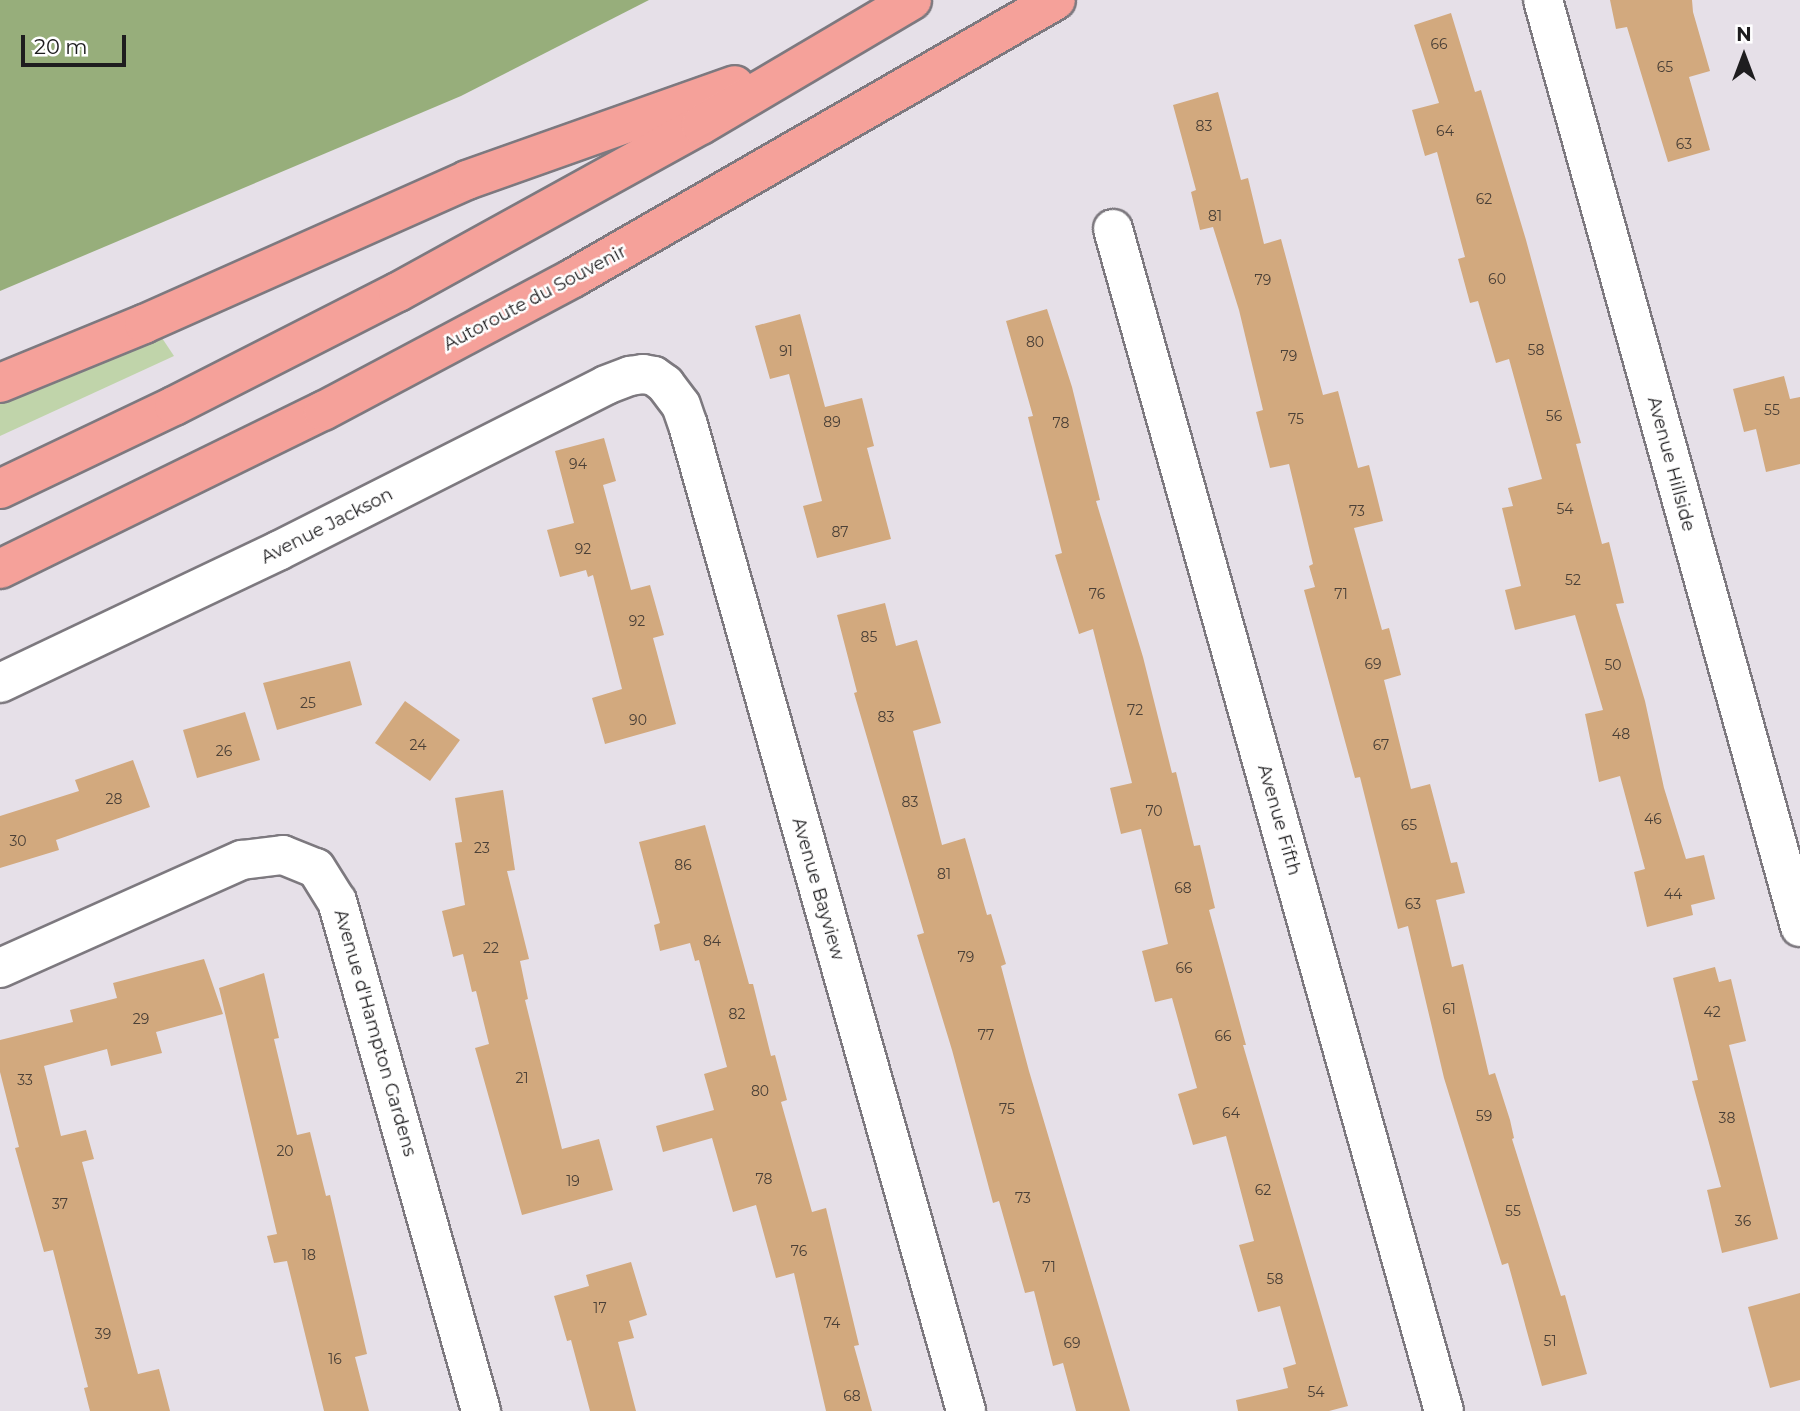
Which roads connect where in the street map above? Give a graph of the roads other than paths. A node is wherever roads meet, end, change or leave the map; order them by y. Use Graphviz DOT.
graph roads {
  1 [pos="912,0"];
  2 [pos="1056,0"];
  3 [pos="1543,0"];
  4 [pos="816,56"];
  5 [pos="1113,229"];
  6 [pos="654,376"];
  7 [pos="0,383"];
  8 [pos="0,489"];
  9 [pos="0,569"];
  10 [pos="0,683"];
  11 [pos="1800,927"];
  12 [pos="0,968"];
  13 [pos="481,1411"];
  14 [pos="966,1411"];
  15 [pos="1444,1411"];
  1 -- 4 [label="highway"];
  2 -- 9 [label="highway, Autoroute du Souvenir"];
  3 -- 11 [label="street, Avenue Hillside"];
  4 -- 7 [label="highway"];
  4 -- 8 [label="highway"];
  5 -- 15 [label="street, Avenue Fifth"];
  6 -- 10 [label="street, Avenue Jackson"];
  6 -- 14 [label="street, Avenue Bayview"];
  12 -- 13 [label="street, Avenue d'Hampton Gardens"];
}
